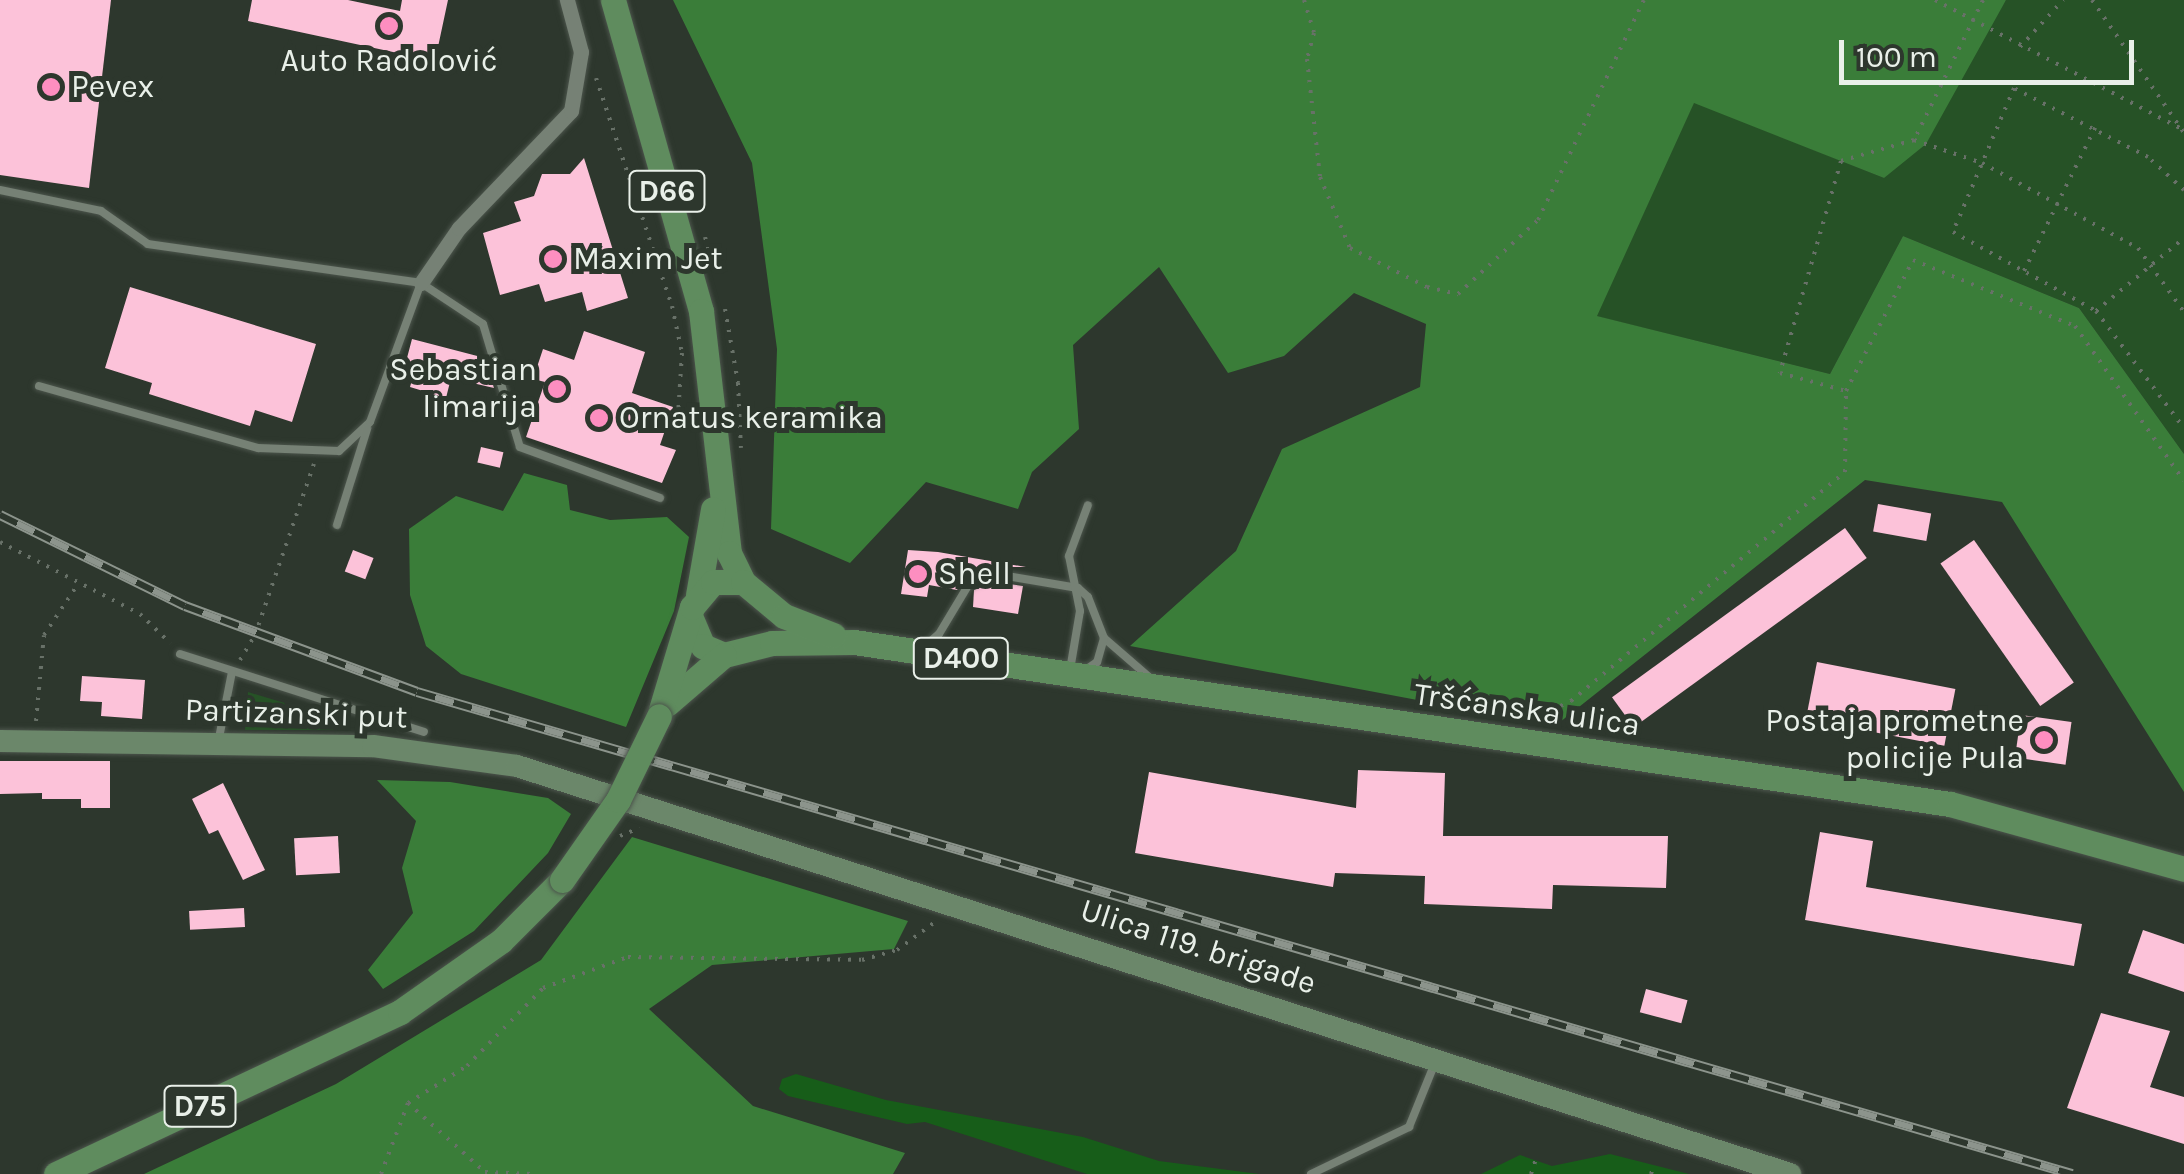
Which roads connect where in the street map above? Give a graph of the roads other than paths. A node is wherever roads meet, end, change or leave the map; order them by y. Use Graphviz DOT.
graph roads {
  1 [pos="566,0"];
  2 [pos="613,0"];
  3 [pos="0,190"];
  4 [pos="422,283"];
  5 [pos="39,386"];
  6 [pos="370,422"];
  7 [pos="718,464"];
  8 [pos="660,498"];
  9 [pos="1088,504"];
  10 [pos="336,525"];
  11 [pos="743,582"];
  12 [pos="1078,588"];
  13 [pos="763,602"];
  14 [pos="694,606"];
  15 [pos="1104,638"];
  16 [pos="854,642"];
  17 [pos="750,648"];
  18 [pos="916,651"];
  19 [pos="180,654"];
  20 [pos="724,656"];
  21 [pos="232,672"];
  22 [pos="1069,675"];
  23 [pos="1170,690"];
  24 [pos="661,712"];
  25 [pos="372,716"];
  26 [pos="424,732"];
  27 [pos="0,741"];
  28 [pos="218,743"];
  29 [pos="372,746"];
  30 [pos="586,786"];
  31 [pos="2184,870"];
  32 [pos="1436,1058"];
  33 [pos="56,1174"];
  34 [pos="1311,1174"];
  35 [pos="1790,1174"];
  1 -- 4 [label="street"];
  2 -- 7 [label="main road, D66"];
  3 -- 4 [label="lane"];
  4 -- 6 [label="lane"];
  4 -- 8 [label="lane"];
  5 -- 6 [label="lane"];
  6 -- 10 [label="lane"];
  7 -- 11 [label="main road, D66"];
  7 -- 14 [label="main road, D66"];
  9 -- 12 [label="lane"];
  11 -- 13 [label="main road, D66"];
  11 -- 14 [label="main road"];
  12 -- 15 [label="lane"];
  12 -- 18 [label="lane"];
  12 -- 22 [label="lane"];
  13 -- 16 [label="main road, D400"];
  13 -- 17 [label="main road"];
  14 -- 20 [label="main road"];
  14 -- 24 [label="main road, D75"];
  15 -- 22 [label="lane"];
  15 -- 23 [label="lane"];
  16 -- 17 [label="main road, D400"];
  16 -- 18 [label="main road, Tršćanska ulica / D400"];
  17 -- 20 [label="main road"];
  18 -- 22 [label="main road, Tršćanska ulica / D400"];
  19 -- 21 [label="lane"];
  20 -- 24 [label="main road, D75"];
  21 -- 25 [label="lane"];
  21 -- 28 [label="lane"];
  22 -- 23 [label="main road, Tršćanska ulica / D400"];
  23 -- 31 [label="main road, Tršćanska ulica / D400"];
  24 -- 33 [label="main road, D75, bridge"];
  25 -- 26 [label="lane"];
  25 -- 29 [label="lane"];
  27 -- 28 [label="main road, Partizanski put"];
  28 -- 29 [label="main road, Partizanski put"];
  29 -- 30 [label="main road, Partizanski put"];
  30 -- 32 [label="main road, Ulica 119. brigade"];
  32 -- 34 [label="lane"];
  32 -- 35 [label="main road, Ulica 119. brigade"];
}
